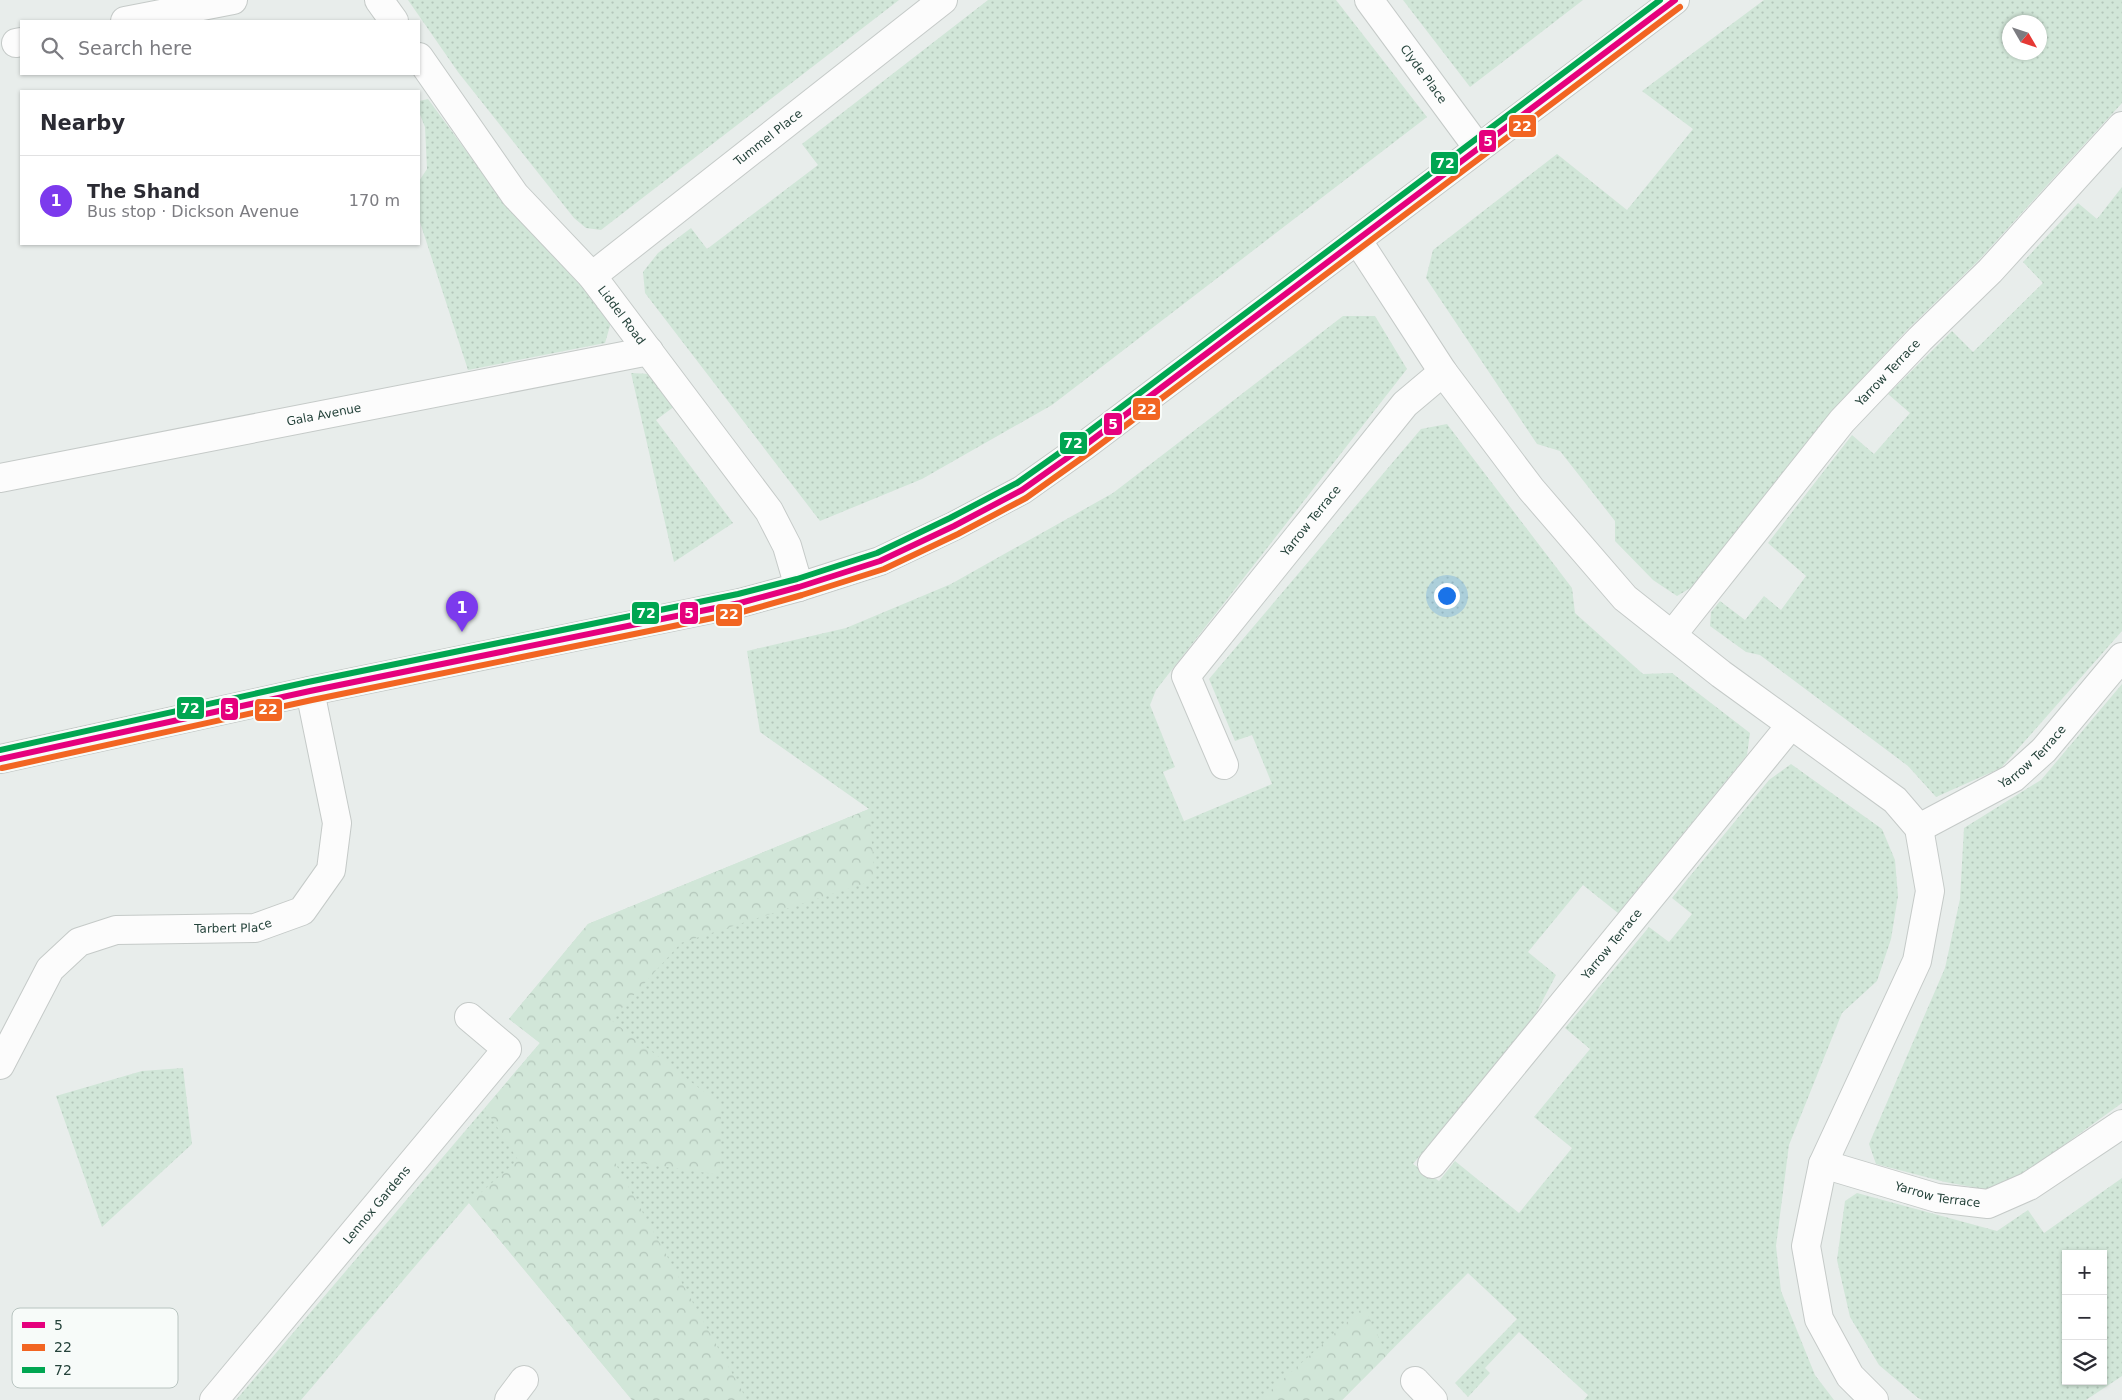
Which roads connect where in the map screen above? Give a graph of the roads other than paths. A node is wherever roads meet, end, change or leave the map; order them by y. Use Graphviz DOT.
graph roads {
  1 [pos="233,0"];
  2 [pos="379,0"];
  3 [pos="944,0"];
  4 [pos="1368,0"];
  5 [pos="1675,0"];
  6 [pos="130,20"];
  7 [pos="393,20"];
  8 [pos="420,58"];
  9 [pos="2122,126"];
  10 [pos="1478,148"];
  11 [pos="1358,241"];
  12 [pos="592,276"];
  13 [pos="649,350"];
  14 [pos="1443,372"];
  15 [pos="0,478"];
  16 [pos="799,587"];
  17 [pos="1672,635"];
  18 [pos="2122,657"];
  19 [pos="310,691"];
  20 [pos="1792,725"];
  21 [pos="0,759"];
  22 [pos="1224,766"];
  23 [pos="1919,828"];
  24 [pos="469,1018"];
  25 [pos="0,1065"];
  26 [pos="2122,1124"];
  27 [pos="1432,1164"];
  28 [pos="1823,1164"];
  29 [pos="1414,1381"];
  30 [pos="214,1400"];
  31 [pos="1433,1400"];
  32 [pos="1874,1400"];
  1 -- 6 [label="street"];
  2 -- 7 [label="street"];
  3 -- 12 [label="street, Tummel Place"];
  4 -- 10 [label="street, Clyde Place"];
  5 -- 10 [label="street"];
  8 -- 12 [label="street, Liddel Road"];
  9 -- 17 [label="street, Yarrow Terrace"];
  10 -- 11 [label="street"];
  11 -- 14 [label="street"];
  11 -- 16 [label="street"];
  12 -- 13 [label="street, Liddel Road"];
  13 -- 15 [label="street, Gala Avenue"];
  13 -- 16 [label="street, Liddel Road"];
  14 -- 17 [label="street"];
  14 -- 22 [label="street, Yarrow Terrace"];
  16 -- 19 [label="street"];
  17 -- 20 [label="street"];
  18 -- 23 [label="street, Yarrow Terrace"];
  19 -- 21 [label="street"];
  19 -- 25 [label="street, Tarbert Place"];
  20 -- 23 [label="street"];
  20 -- 27 [label="street, Yarrow Terrace"];
  23 -- 28 [label="street"];
  24 -- 30 [label="street, Lennox Gardens"];
  26 -- 28 [label="street, Yarrow Terrace"];
  28 -- 32 [label="street"];
  29 -- 31 [label="street"];
}
